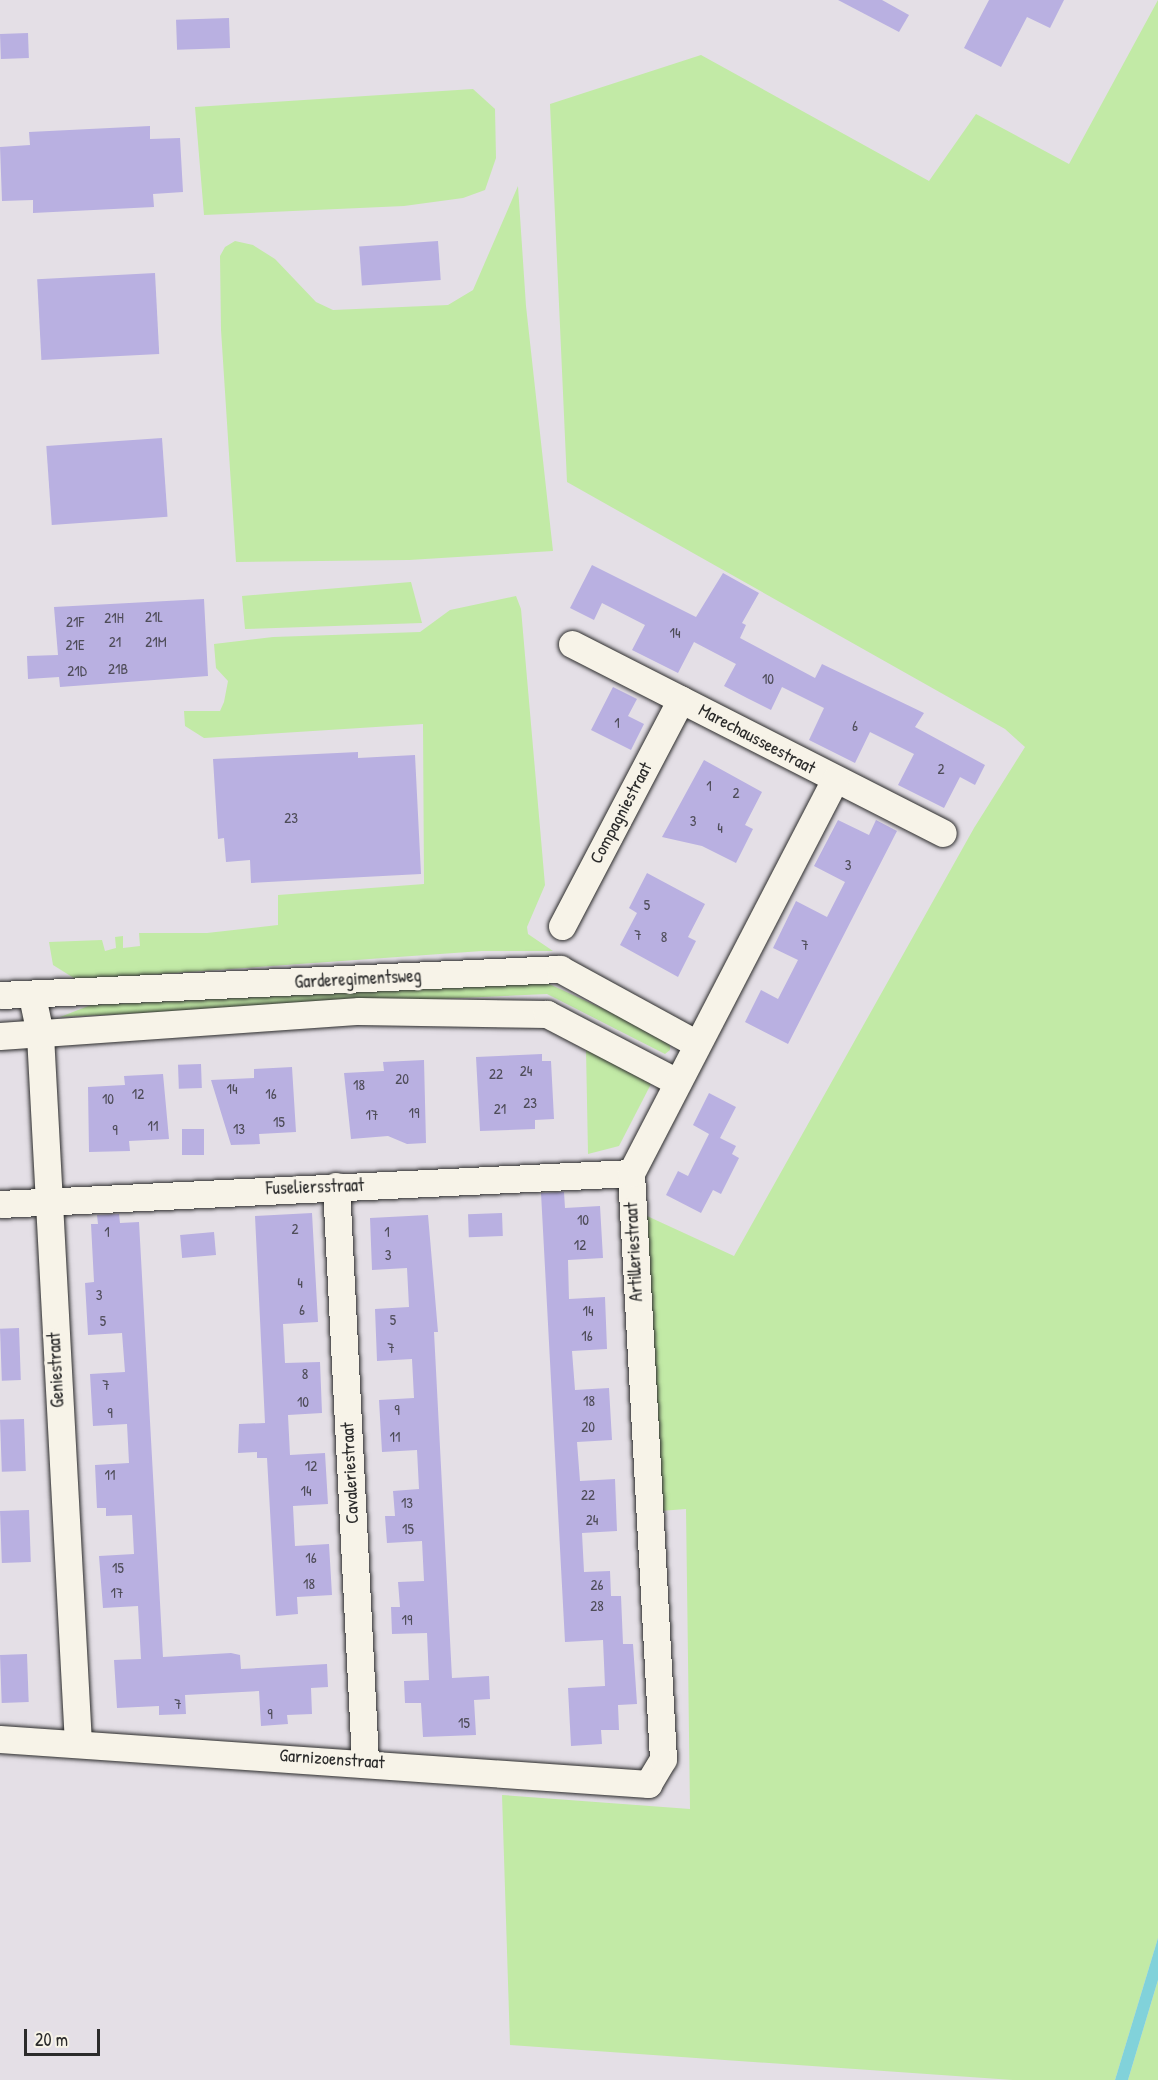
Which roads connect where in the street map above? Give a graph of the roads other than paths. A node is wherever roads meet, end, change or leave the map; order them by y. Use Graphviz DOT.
graph roads {
  1 [pos="572,644"];
  2 [pos="681,699"];
  3 [pos="835,780"];
  4 [pos="943,833"];
  5 [pos="562,926"];
  6 [pos="0,995"];
  7 [pos="32,996"];
  8 [pos="40,1035"];
  9 [pos="0,1036"];
  10 [pos="698,1044"];
  11 [pos="676,1083"];
  12 [pos="631,1173"];
  13 [pos="336,1186"];
  14 [pos="46,1202"];
  15 [pos="0,1204"];
  16 [pos="0,1739"];
  17 [pos="78,1744"];
  18 [pos="365,1761"];
  19 [pos="658,1772"];
  1 -- 2 [label="street, Marechausseestraat"];
  2 -- 3 [label="street, Marechausseestraat"];
  2 -- 5 [label="street, Compagniestraat"];
  3 -- 4 [label="street, Marechausseestraat"];
  3 -- 10 [label="street, Artilleriestraat"];
  6 -- 7 [label="street, Garderegimentsweg"];
  7 -- 8 [label="street, Geniestraat"];
  7 -- 10 [label="street, Garderegimentsweg"];
  8 -- 9 [label="street, Garderegimentsweg"];
  8 -- 11 [label="street, Garderegimentsweg"];
  8 -- 14 [label="street, Geniestraat"];
  10 -- 11 [label="street, Artilleriestraat"];
  11 -- 12 [label="street, Artilleriestraat"];
  12 -- 13 [label="street, Fuseliersstraat"];
  12 -- 19 [label="street, Artilleriestraat"];
  13 -- 14 [label="street, Fuseliersstraat"];
  13 -- 18 [label="street, Cavaleriestraat"];
  14 -- 15 [label="street, Fuseliersstraat"];
  14 -- 17 [label="street, Geniestraat"];
  16 -- 17 [label="street, Garnizoenstraat"];
  17 -- 18 [label="street, Garnizoenstraat"];
  18 -- 19 [label="street, Garnizoenstraat"];
}
